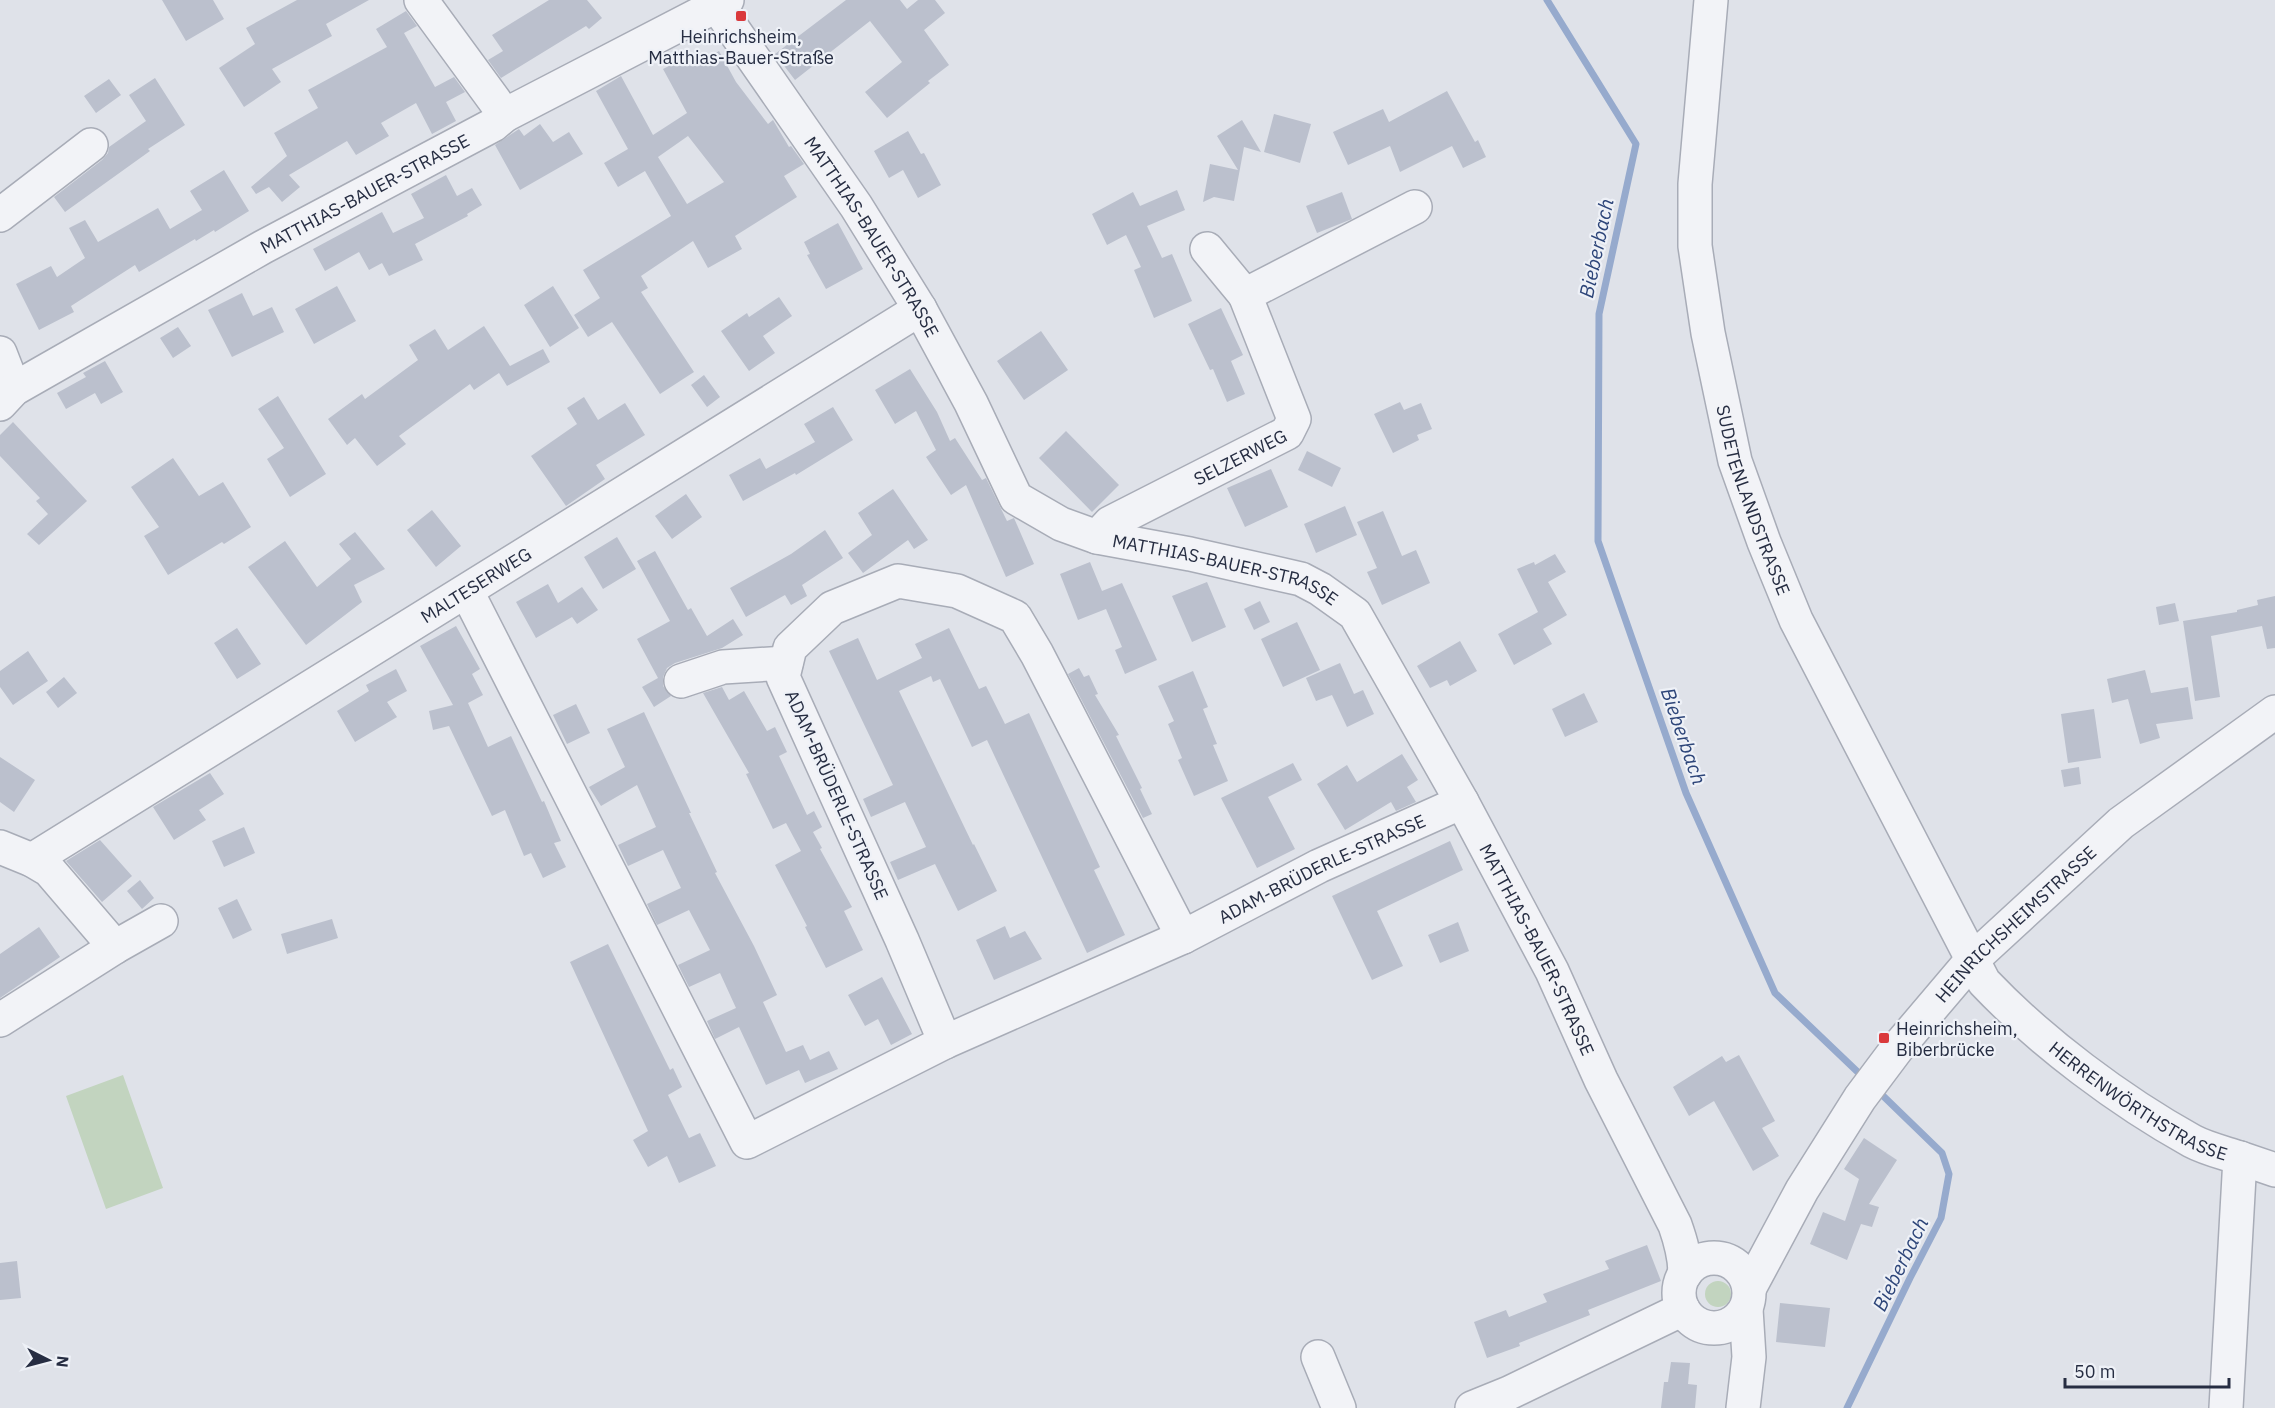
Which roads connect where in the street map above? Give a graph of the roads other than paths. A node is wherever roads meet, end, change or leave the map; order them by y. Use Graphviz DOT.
graph roads {
  1 [pos="421,0"];
  2 [pos="1711,0"];
  3 [pos="722,3"];
  4 [pos="505,115"];
  5 [pos="91,145"];
  6 [pos="1415,207"];
  7 [pos="0,215"];
  8 [pos="1207,249"];
  9 [pos="1245,295"];
  10 [pos="920,309"];
  11 [pos="0,353"];
  12 [pos="7,397"];
  13 [pos="1097,537"];
  14 [pos="466,592"];
  15 [pos="786,663"];
  16 [pos="681,681"];
  17 [pos="2275,712"];
  18 [pos="1462,802"];
  19 [pos="0,847"];
  20 [pos="32,861"];
  21 [pos="161,921"];
  22 [pos="1183,937"];
  23 [pos="115,947"];
  24 [pos="1972,960"];
  25 [pos="0,1020"];
  26 [pos="945,1042"];
  27 [pos="2240,1158"];
  28 [pos="2275,1170"];
  29 [pos="1661,1198"];
  30 [pos="1788,1216"];
  31 [pos="1722,1259"];
  32 [pos="1685,1274"];
  33 [pos="1748,1298"];
  34 [pos="1683,1309"];
  35 [pos="1709,1328"];
  36 [pos="1318,1357"];
  37 [pos="1743,1404"];
  38 [pos="1339,1408"];
  39 [pos="1474,1408"];
  40 [pos="2226,1408"];
  1 -- 4 [label="street"];
  2 -- 24 [label="street, SUDETENLANDSTRASSE"];
  3 -- 4 [label="street, MATTHIAS-BAUER-STRASSE"];
  3 -- 10 [label="street, MATTHIAS-BAUER-STRASSE"];
  4 -- 12 [label="street, MATTHIAS-BAUER-STRASSE"];
  5 -- 7 [label="street"];
  6 -- 9 [label="street"];
  8 -- 9 [label="street, SELZERWEG"];
  9 -- 13 [label="street, SELZERWEG"];
  10 -- 13 [label="street, MATTHIAS-BAUER-STRASSE"];
  10 -- 14 [label="street, MALTESERWEG"];
  11 -- 12 [label="street, MATTHIAS-BAUER-STRASSE"];
  13 -- 18 [label="street, MATTHIAS-BAUER-STRASSE"];
  14 -- 20 [label="street, MALTESERWEG"];
  14 -- 26 [label="street, ADAM-BRÜDERLE-STRASSE"];
  15 -- 16 [label="street"];
  15 -- 22 [label="street"];
  15 -- 26 [label="street, ADAM-BRÜDERLE-STRASSE"];
  17 -- 24 [label="street, HEINRICHSHEIMSTRASSE"];
  18 -- 22 [label="street, ADAM-BRÜDERLE-STRASSE"];
  18 -- 29 [label="street, MATTHIAS-BAUER-STRASSE"];
  19 -- 20 [label="street"];
  20 -- 23 [label="street"];
  21 -- 23 [label="street"];
  22 -- 26 [label="street, ADAM-BRÜDERLE-STRASSE"];
  23 -- 25 [label="street"];
  24 -- 27 [label="street, HERRENWÖRTHSTRASSE"];
  24 -- 30 [label="street, HEINRICHSHEIMSTRASSE"];
  27 -- 28 [label="street"];
  27 -- 40 [label="street, HERRENWÖRTHSTRASSE"];
  29 -- 31 [label="street, MATTHIAS-BAUER-STRASSE"];
  29 -- 32 [label="street, MATTHIAS-BAUER-STRASSE"];
  30 -- 31 [label="street, HEINRICHSHEIMSTRASSE"];
  30 -- 33 [label="street, HEINRICHSHEIMSTRASSE"];
  31 -- 32 [label="street, HEINRICHSHEIMSTRASSE"];
  31 -- 33 [label="street"];
  32 -- 34 [label="street"];
  33 -- 35 [label="street, HEINRICHSHEIMSTRASSE"];
  33 -- 37 [label="street"];
  34 -- 35 [label="street"];
  34 -- 39 [label="street"];
  35 -- 37 [label="street"];
  36 -- 38 [label="street"];
}
